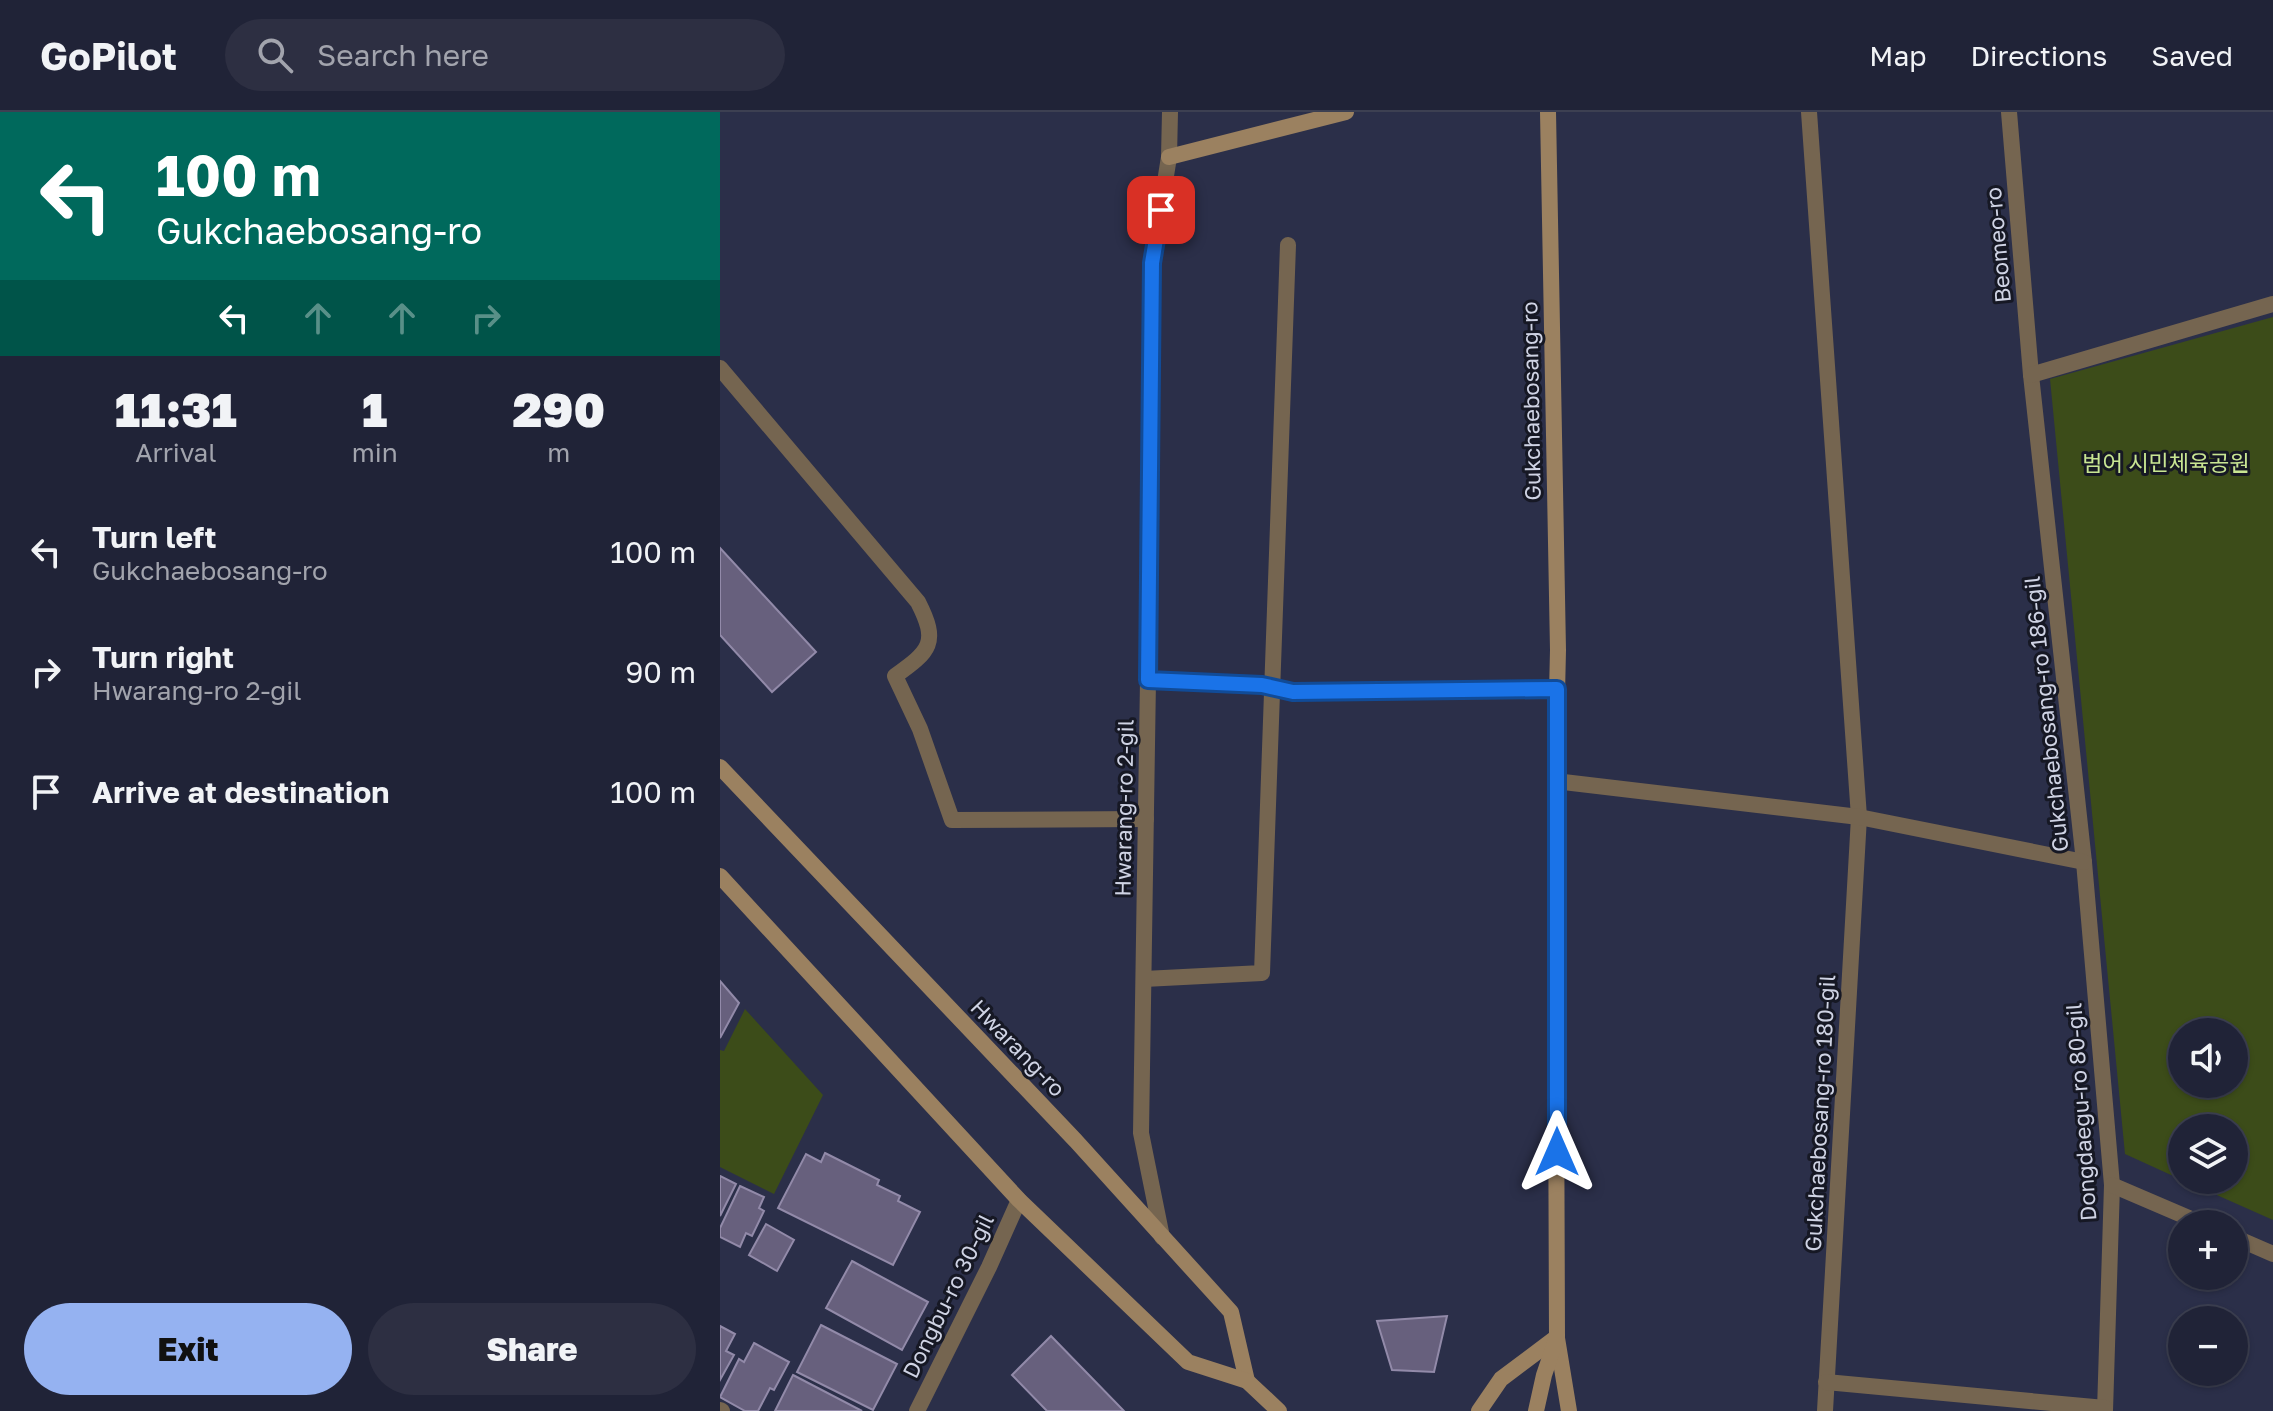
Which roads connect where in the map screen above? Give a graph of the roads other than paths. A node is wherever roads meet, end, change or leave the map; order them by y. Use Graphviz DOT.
graph roads {
  1 [pos="1170,112"];
  2 [pos="1346,112"];
  3 [pos="1548,112"];
  4 [pos="1809,112"];
  5 [pos="2009,112"];
  6 [pos="1169,157"];
  7 [pos="1288,245"];
  8 [pos="2273,304"];
  9 [pos="720,368"];
  10 [pos="2031,375"];
  11 [pos="1148,680"];
  12 [pos="1274,688"];
  13 [pos="1557,689"];
  14 [pos="720,767"];
  15 [pos="1555,781"];
  16 [pos="1859,817"];
  17 [pos="1146,819"];
  18 [pos="2084,862"];
  19 [pos="720,876"];
  20 [pos="1144,979"];
  21 [pos="2112,1185"];
  22 [pos="1019,1200"];
  23 [pos="2170,1210"];
  24 [pos="1162,1237"];
  25 [pos="2248,1243"];
  26 [pos="2273,1254"];
  27 [pos="1557,1337"];
  28 [pos="1247,1381"];
  29 [pos="1826,1382"];
  30 [pos="2105,1410"];
  31 [pos="917,1411"];
  32 [pos="1279,1411"];
  33 [pos="1479,1411"];
  34 [pos="1536,1411"];
  35 [pos="1569,1411"];
  36 [pos="1825,1411"];
  1 -- 6 [label="street, Hwarang-ro 2-gil"];
  2 -- 6 [label="main road"];
  3 -- 13 [label="main road, Gukchaebosang-ro"];
  4 -- 16 [label="street, Gukchaebosang-ro 180-gil"];
  5 -- 10 [label="street, Beomeo-ro"];
  6 -- 11 [label="street, Hwarang-ro 2-gil"];
  7 -- 12 [label="street"];
  8 -- 10 [label="street"];
  9 -- 17 [label="street"];
  10 -- 18 [label="street, Gukchaebosang-ro 186-gil"];
  11 -- 12 [label="street"];
  11 -- 17 [label="street, Hwarang-ro 2-gil"];
  12 -- 13 [label="street"];
  12 -- 20 [label="street"];
  13 -- 15 [label="main road, Gukchaebosang-ro"];
  14 -- 24 [label="main road, Hwarang-ro"];
  15 -- 16 [label="street, Gukchaebosang-ro 186-gil"];
  15 -- 27 [label="main road, Gukchaebosang-ro"];
  16 -- 18 [label="street, Gukchaebosang-ro 186-gil"];
  16 -- 29 [label="street, Gukchaebosang-ro 180-gil"];
  17 -- 20 [label="street, Hwarang-ro 2-gil"];
  18 -- 21 [label="street, Dongdaegu-ro 80-gil"];
  19 -- 22 [label="main road"];
  20 -- 24 [label="street, Hwarang-ro 2-gil"];
  21 -- 23 [label="street"];
  21 -- 30 [label="street, Dongdaegu-ro 80-gil"];
  22 -- 28 [label="main road"];
  22 -- 31 [label="street, Dongbu-ro 30-gil"];
  24 -- 28 [label="main road, Hwarang-ro"];
  25 -- 26 [label="street"];
  27 -- 33 [label="main road"];
  27 -- 34 [label="main road, Gukchaebosang-ro"];
  27 -- 35 [label="main road"];
  28 -- 32 [label="main road"];
  29 -- 30 [label="street, Dongdaegu-ro 80-gil"];
  29 -- 36 [label="street, Gukchaebosang-ro 180-gil"];
}
